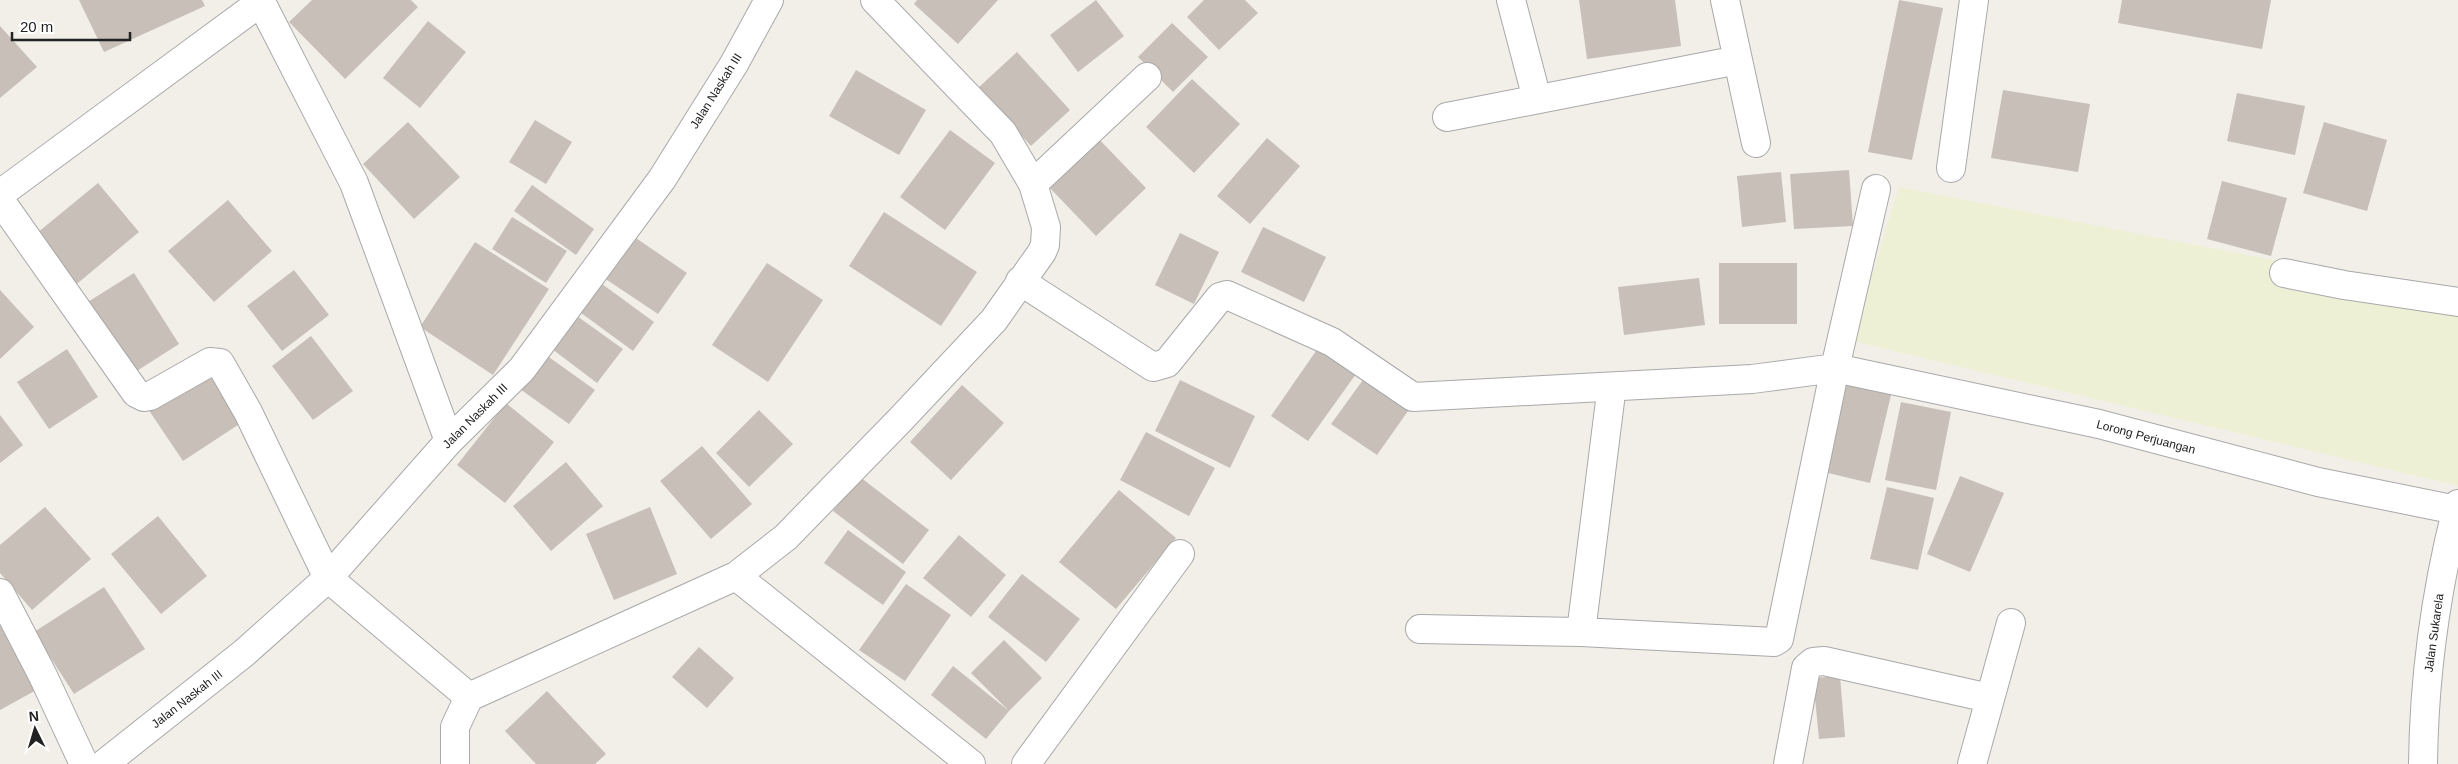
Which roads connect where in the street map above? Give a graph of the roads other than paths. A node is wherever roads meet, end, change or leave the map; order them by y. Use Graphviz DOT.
graph roads {
  1 [pos="769,0"];
  2 [pos="875,0"];
  3 [pos="1511,0"];
  4 [pos="1725,0"];
  5 [pos="1974,0"];
  6 [pos="260,1"];
  7 [pos="1738,60"];
  8 [pos="1147,77"];
  9 [pos="1537,99"];
  10 [pos="1447,117"];
  11 [pos="1756,142"];
  12 [pos="1951,168"];
  13 [pos="1033,184"];
  14 [pos="1876,189"];
  15 [pos="0,194"];
  16 [pos="0,200"];
  17 [pos="2284,274"];
  18 [pos="1020,281"];
  19 [pos="2458,302"];
  20 [pos="1833,379"];
  21 [pos="1610,401"];
  22 [pos="1454,408"];
  23 [pos="449,440"];
  24 [pos="2457,507"];
  25 [pos="1180,554"];
  26 [pos="736,576"];
  27 [pos="328,578"];
  28 [pos="0,593"];
  29 [pos="2011,623"];
  30 [pos="1420,629"];
  31 [pos="1581,632"];
  32 [pos="469,697"];
  33 [pos="1989,698"];
  34 [pos="84,764"];
  35 [pos="104,764"];
  36 [pos="454,764"];
  37 [pos="971,764"];
  38 [pos="1026,764"];
  39 [pos="1788,764"];
  40 [pos="1972,764"];
  41 [pos="2423,764"];
  1 -- 23 [label="street, Jalan Naskah III"];
  2 -- 13 [label="street"];
  3 -- 9 [label="street"];
  4 -- 7 [label="street"];
  5 -- 12 [label="street"];
  6 -- 15 [label="street"];
  6 -- 23 [label="street"];
  7 -- 9 [label="street"];
  7 -- 11 [label="street"];
  8 -- 13 [label="street"];
  9 -- 10 [label="street"];
  13 -- 18 [label="street"];
  14 -- 20 [label="street"];
  16 -- 27 [label="street"];
  17 -- 19 [label="street"];
  18 -- 20 [label="street"];
  18 -- 26 [label="street"];
  20 -- 21 [label="street"];
  20 -- 24 [label="street, Lorong Perjuangan"];
  20 -- 31 [label="street"];
  21 -- 22 [label="street"];
  21 -- 31 [label="street"];
  23 -- 27 [label="street, Jalan Naskah III"];
  24 -- 41 [label="street, Jalan Sukarela"];
  25 -- 38 [label="street"];
  26 -- 32 [label="street"];
  26 -- 37 [label="street"];
  27 -- 32 [label="street"];
  27 -- 35 [label="street, Jalan Naskah III"];
  28 -- 34 [label="street"];
  29 -- 33 [label="street"];
  30 -- 31 [label="street"];
  32 -- 36 [label="street"];
  33 -- 39 [label="street"];
  33 -- 40 [label="street"];
}
